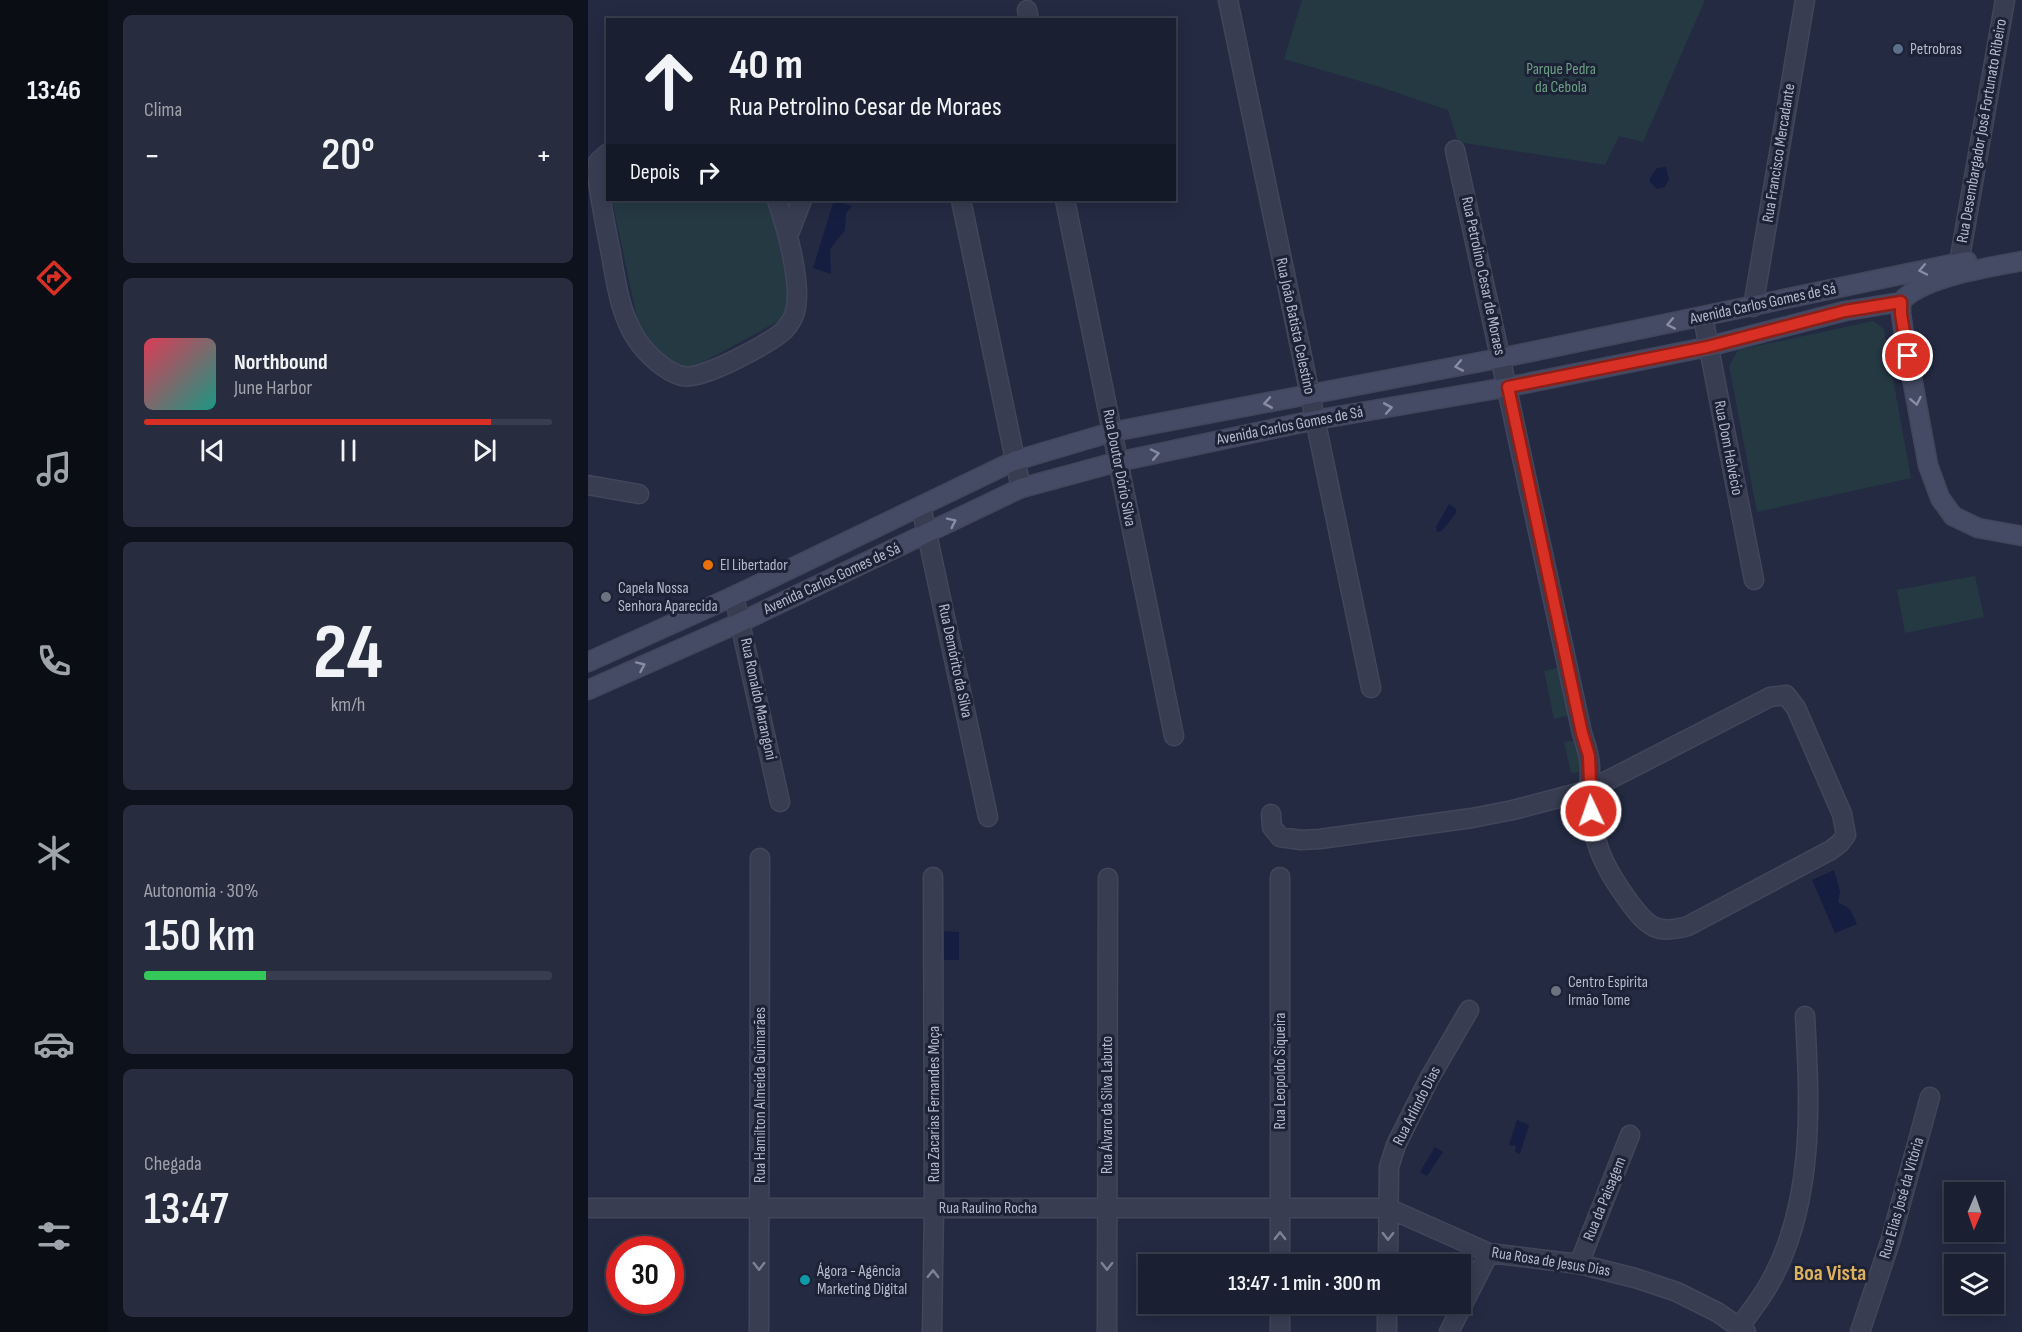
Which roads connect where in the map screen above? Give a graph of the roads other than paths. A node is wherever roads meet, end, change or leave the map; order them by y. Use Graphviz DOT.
graph roads {
  1 [pos="1228,0"];
  2 [pos="1805,0"];
  3 [pos="2005,0"];
  4 [pos="1455,150"];
  5 [pos="606,155"];
  6 [pos="777,201"];
  7 [pos="802,201"];
  8 [pos="961,201"];
  9 [pos="1065,201"];
  10 [pos="788,236"];
  11 [pos="2022,252"];
  12 [pos="2022,261"];
  13 [pos="1959,263"];
  14 [pos="1901,302"];
  15 [pos="1753,307"];
  16 [pos="1702,317"];
  17 [pos="1707,347"];
  18 [pos="1501,358"];
  19 [pos="1508,387"];
  20 [pos="1309,396"];
  21 [pos="1315,420"];
  22 [pos="1112,432"];
  23 [pos="1014,461"];
  24 [pos="1117,462"];
  25 [pos="588,485"];
  26 [pos="1021,488"];
  27 [pos="639,494"];
  28 [pos="921,506"];
  29 [pos="928,533"];
  30 [pos="2018,534"];
  31 [pos="1754,579"];
  32 [pos="734,596"];
  33 [pos="741,622"];
  34 [pos="588,662"];
  35 [pos="1371,688"];
  36 [pos="588,690"];
  37 [pos="1174,736"];
  38 [pos="1589,790"];
  39 [pos="780,802"];
  40 [pos="1271,814"];
  41 [pos="988,817"];
  42 [pos="760,858"];
  43 [pos="933,877"];
  44 [pos="1280,877"];
  45 [pos="1108,878"];
  46 [pos="1469,1010"];
  47 [pos="1805,1016"];
  48 [pos="1930,1097"];
  49 [pos="1630,1135"];
  50 [pos="759,1207"];
  51 [pos="1107,1207"];
  52 [pos="1280,1207"];
  53 [pos="588,1208"];
  54 [pos="934,1208"];
  55 [pos="1388,1208"];
  56 [pos="1489,1253"];
  57 [pos="1280,1254"];
  58 [pos="1388,1254"];
  59 [pos="1579,1264"];
  60 [pos="1280,1314"];
  61 [pos="1387,1314"];
  62 [pos="1743,1330"];
  63 [pos="759,1332"];
  64 [pos="932,1332"];
  65 [pos="1107,1332"];
  66 [pos="1280,1332"];
  67 [pos="1387,1332"];
  68 [pos="1449,1332"];
  69 [pos="1860,1332"];
  1 -- 20 [label="street, Rua João Batista Celestino"];
  2 -- 15 [label="street, Rua Francisco Mercadante"];
  3 -- 13 [label="street, Rua Desembargador José Fortunato Ribeiro"];
  4 -- 18 [label="street, Rua Petrolino Cesar de Moraes"];
  5 -- 10 [label="street"];
  6 -- 10 [label="street"];
  7 -- 10 [label="street"];
  8 -- 23 [label="street"];
  9 -- 22 [label="street, Rua Doutor Dório Silva"];
  11 -- 13 [label="street, Avenida Carlos Gomes de Sá"];
  12 -- 14 [label="street, Avenida Carlos Gomes de Sá"];
  13 -- 15 [label="street, Avenida Carlos Gomes de Sá, one-way"];
  14 -- 17 [label="street, Avenida Carlos Gomes de Sá"];
  14 -- 30 [label="street, one-way"];
  15 -- 16 [label="street, Avenida Carlos Gomes de Sá"];
  16 -- 17 [label="street, Rua Dom Helvécio"];
  16 -- 18 [label="street, Avenida Carlos Gomes de Sá, one-way"];
  17 -- 19 [label="street, Avenida Carlos Gomes de Sá"];
  17 -- 31 [label="street, Rua Dom Helvécio"];
  18 -- 19 [label="street, Rua Petrolino Cesar de Moraes"];
  18 -- 20 [label="street, Avenida Carlos Gomes de Sá, one-way"];
  21 -- 19 [label="street, Avenida Carlos Gomes de Sá, one-way"];
  19 -- 38 [label="street, Rua Petrolino Cesar de Moraes"];
  20 -- 21 [label="street, Rua João Batista Celestino"];
  20 -- 22 [label="street, Avenida Carlos Gomes de Sá, one-way"];
  24 -- 21 [label="street, Avenida Carlos Gomes de Sá, one-way"];
  21 -- 35 [label="street, Rua João Batista Celestino"];
  22 -- 23 [label="street, Avenida Carlos Gomes de Sá"];
  22 -- 24 [label="street, Rua Doutor Dório Silva"];
  23 -- 26 [label="street"];
  23 -- 28 [label="street, Avenida Carlos Gomes de Sá"];
  24 -- 26 [label="street, Avenida Carlos Gomes de Sá"];
  24 -- 37 [label="street, Rua Doutor Dório Silva"];
  25 -- 27 [label="street"];
  29 -- 26 [label="street, Avenida Carlos Gomes de Sá, one-way"];
  28 -- 29 [label="street, Rua Demórito da Silva"];
  28 -- 32 [label="street, Avenida Carlos Gomes de Sá"];
  29 -- 33 [label="street, Avenida Carlos Gomes de Sá"];
  29 -- 41 [label="street, Rua Demórito da Silva"];
  32 -- 33 [label="street, Rua Ronaldo Marangoni"];
  32 -- 34 [label="street, Avenida Carlos Gomes de Sá"];
  36 -- 33 [label="street, Avenida Carlos Gomes de Sá, one-way"];
  33 -- 39 [label="street, Rua Ronaldo Marangoni"];
  38 -- 38 [label="street, Rua Petrolino Cesar de Moraes"];
  38 -- 40 [label="street"];
  42 -- 50 [label="street, Rua Hamilton Almeida Guimarães"];
  43 -- 54 [label="street, Rua Zacarias Fernandes Moça"];
  44 -- 52 [label="street, Rua Leopoldo Siqueira"];
  45 -- 51 [label="street, Rua Álvaro da Silva Labuto"];
  46 -- 55 [label="street, Rua Arlindo Dias"];
  47 -- 62 [label="street"];
  48 -- 69 [label="street, Rua Elias José da Vitória"];
  49 -- 59 [label="street, Rua da Paisagem"];
  50 -- 53 [label="street, Rua Raulino Rocha"];
  50 -- 54 [label="street, Rua Raulino Rocha"];
  50 -- 63 [label="street, Rua Hamilton Almeida Guimarães, one-way"];
  51 -- 52 [label="street, Rua Raulino Rocha"];
  51 -- 54 [label="street, Rua Raulino Rocha"];
  51 -- 65 [label="street, Rua Álvaro da Silva Labuto, one-way"];
  52 -- 55 [label="street, Rua Raulino Rocha"];
  57 -- 52 [label="street, Rua Leopoldo Siqueira, one-way"];
  64 -- 54 [label="street, Rua Zacarias Fernandes Moça, one-way"];
  55 -- 56 [label="street, Rua Rosa de Jesus Dias"];
  55 -- 58 [label="street, Rua Arlindo Dias, one-way"];
  56 -- 59 [label="street, Rua Rosa de Jesus Dias"];
  56 -- 68 [label="street"];
  59 -- 62 [label="street, Rua Rosa de Jesus Dias"];
  60 -- 66 [label="street"];
  61 -- 67 [label="street"];
}
